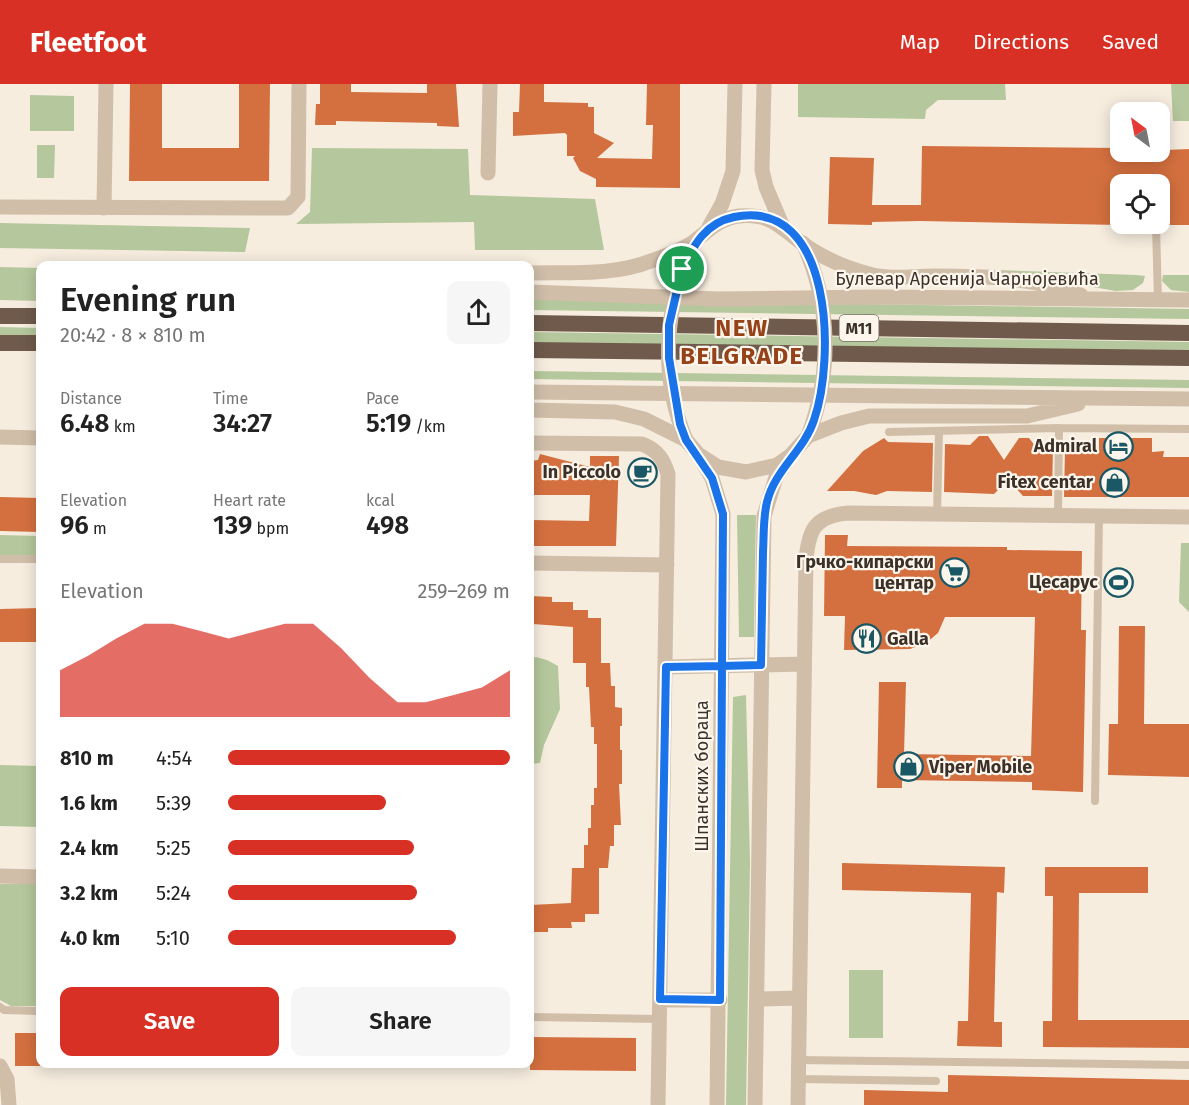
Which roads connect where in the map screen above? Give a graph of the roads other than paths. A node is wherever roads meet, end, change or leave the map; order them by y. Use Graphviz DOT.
graph roads {
  1 [pos="106,84"];
  2 [pos="299,84"];
  3 [pos="490,84"];
  4 [pos="735,84"];
  5 [pos="764,84"];
  6 [pos="488,174"];
  7 [pos="0,207"];
  8 [pos="105,208"];
  9 [pos="782,225"];
  10 [pos="709,227"];
  11 [pos="1156,234"];
  12 [pos="696,240"];
  13 [pos="803,243"];
  14 [pos="534,273"];
  15 [pos="534,292"];
  16 [pos="1092,299"];
  17 [pos="1158,300"];
  18 [pos="1189,300"];
  19 [pos="0,316"];
  20 [pos="36,316"];
  21 [pos="534,323"];
  22 [pos="1189,333"];
  23 [pos="0,343"];
  24 [pos="36,343"];
  25 [pos="534,350"];
  26 [pos="1189,358"];
  27 [pos="534,392"];
  28 [pos="1099,399"];
  29 [pos="1189,399"];
  30 [pos="534,410"];
  31 [pos="1059,428"];
  32 [pos="1189,429"];
  33 [pos="939,431"];
  34 [pos="889,432"];
  35 [pos="808,436"];
  36 [pos="0,437"];
  37 [pos="36,438"];
  38 [pos="686,440"];
  39 [pos="534,443"];
  40 [pos="698,454"];
  41 [pos="791,455"];
  42 [pos="937,514"];
  43 [pos="1058,516"];
  44 [pos="1099,516"];
  45 [pos="1189,517"];
  46 [pos="0,559"];
  47 [pos="36,559"];
  48 [pos="534,563"];
  49 [pos="667,565"];
  50 [pos="804,664"];
  51 [pos="761,665"];
  52 [pos="722,666"];
  53 [pos="666,667"];
  54 [pos="1095,801"];
  55 [pos="0,876"];
  56 [pos="36,877"];
  57 [pos="799,998"];
  58 [pos="660,999"];
  59 [pos="759,999"];
  60 [pos="720,1000"];
  61 [pos="0,1007"];
  62 [pos="36,1011"];
  63 [pos="534,1017"];
  64 [pos="660,1019"];
  65 [pos="798,1060"];
  66 [pos="1189,1065"];
  67 [pos="0,1066"];
  68 [pos="798,1079"];
  69 [pos="936,1081"];
  70 [pos="9,1105"];
  71 [pos="658,1105"];
  72 [pos="717,1105"];
  73 [pos="755,1105"];
  74 [pos="798,1105"];
  1 -- 8 [label="street"];
  2 -- 8 [label="street"];
  3 -- 6 [label="street"];
  4 -- 10 [label="street"];
  5 -- 9 [label="street"];
  7 -- 8 [label="street"];
  9 -- 10 [label="street"];
  9 -- 13 [label="street"];
  10 -- 12 [label="street"];
  11 -- 17 [label="lane"];
  12 -- 14 [label="street"];
  12 -- 38 [label="street, bridge"];
  13 -- 16 [label="street"];
  13 -- 35 [label="street, bridge"];
  15 -- 16 [label="street, Булевар Арсенија Чарнојевића"];
  16 -- 17 [label="street, Булевар Арсенија Чарнојевића"];
  17 -- 18 [label="street, Булевар Арсенија Чарнојевића"];
  19 -- 20 [label="highway"];
  21 -- 22 [label="highway, M11"];
  23 -- 24 [label="highway"];
  25 -- 26 [label="highway, M11"];
  27 -- 28 [label="street"];
  28 -- 29 [label="street"];
  28 -- 35 [label="street"];
  30 -- 38 [label="street"];
  31 -- 32 [label="lane"];
  31 -- 33 [label="lane"];
  31 -- 43 [label="lane"];
  33 -- 34 [label="lane"];
  33 -- 42 [label="lane"];
  35 -- 41 [label="street"];
  36 -- 37 [label="street"];
  38 -- 40 [label="street"];
  39 -- 49 [label="street"];
  40 -- 41 [label="street"];
  40 -- 52 [label="street, Шпанских бораца"];
  41 -- 51 [label="street"];
  42 -- 43 [label="street"];
  42 -- 50 [label="street"];
  43 -- 44 [label="street"];
  44 -- 45 [label="street"];
  44 -- 54 [label="lane"];
  46 -- 47 [label="lane"];
  48 -- 49 [label="street"];
  49 -- 53 [label="street"];
  50 -- 51 [label="street"];
  50 -- 57 [label="street"];
  51 -- 52 [label="street"];
  51 -- 59 [label="street"];
  52 -- 53 [label="street"];
  52 -- 60 [label="street, Шпанских бораца"];
  53 -- 58 [label="street"];
  55 -- 56 [label="street"];
  57 -- 59 [label="street"];
  57 -- 65 [label="street"];
  58 -- 60 [label="street"];
  58 -- 64 [label="street"];
  59 -- 73 [label="street"];
  60 -- 72 [label="street, Шпанских бораца"];
  61 -- 62 [label="lane"];
  63 -- 64 [label="lane"];
  64 -- 71 [label="street"];
  65 -- 66 [label="lane"];
  65 -- 68 [label="street"];
  67 -- 70 [label="street"];
  68 -- 69 [label="lane"];
  68 -- 74 [label="street"];
}
